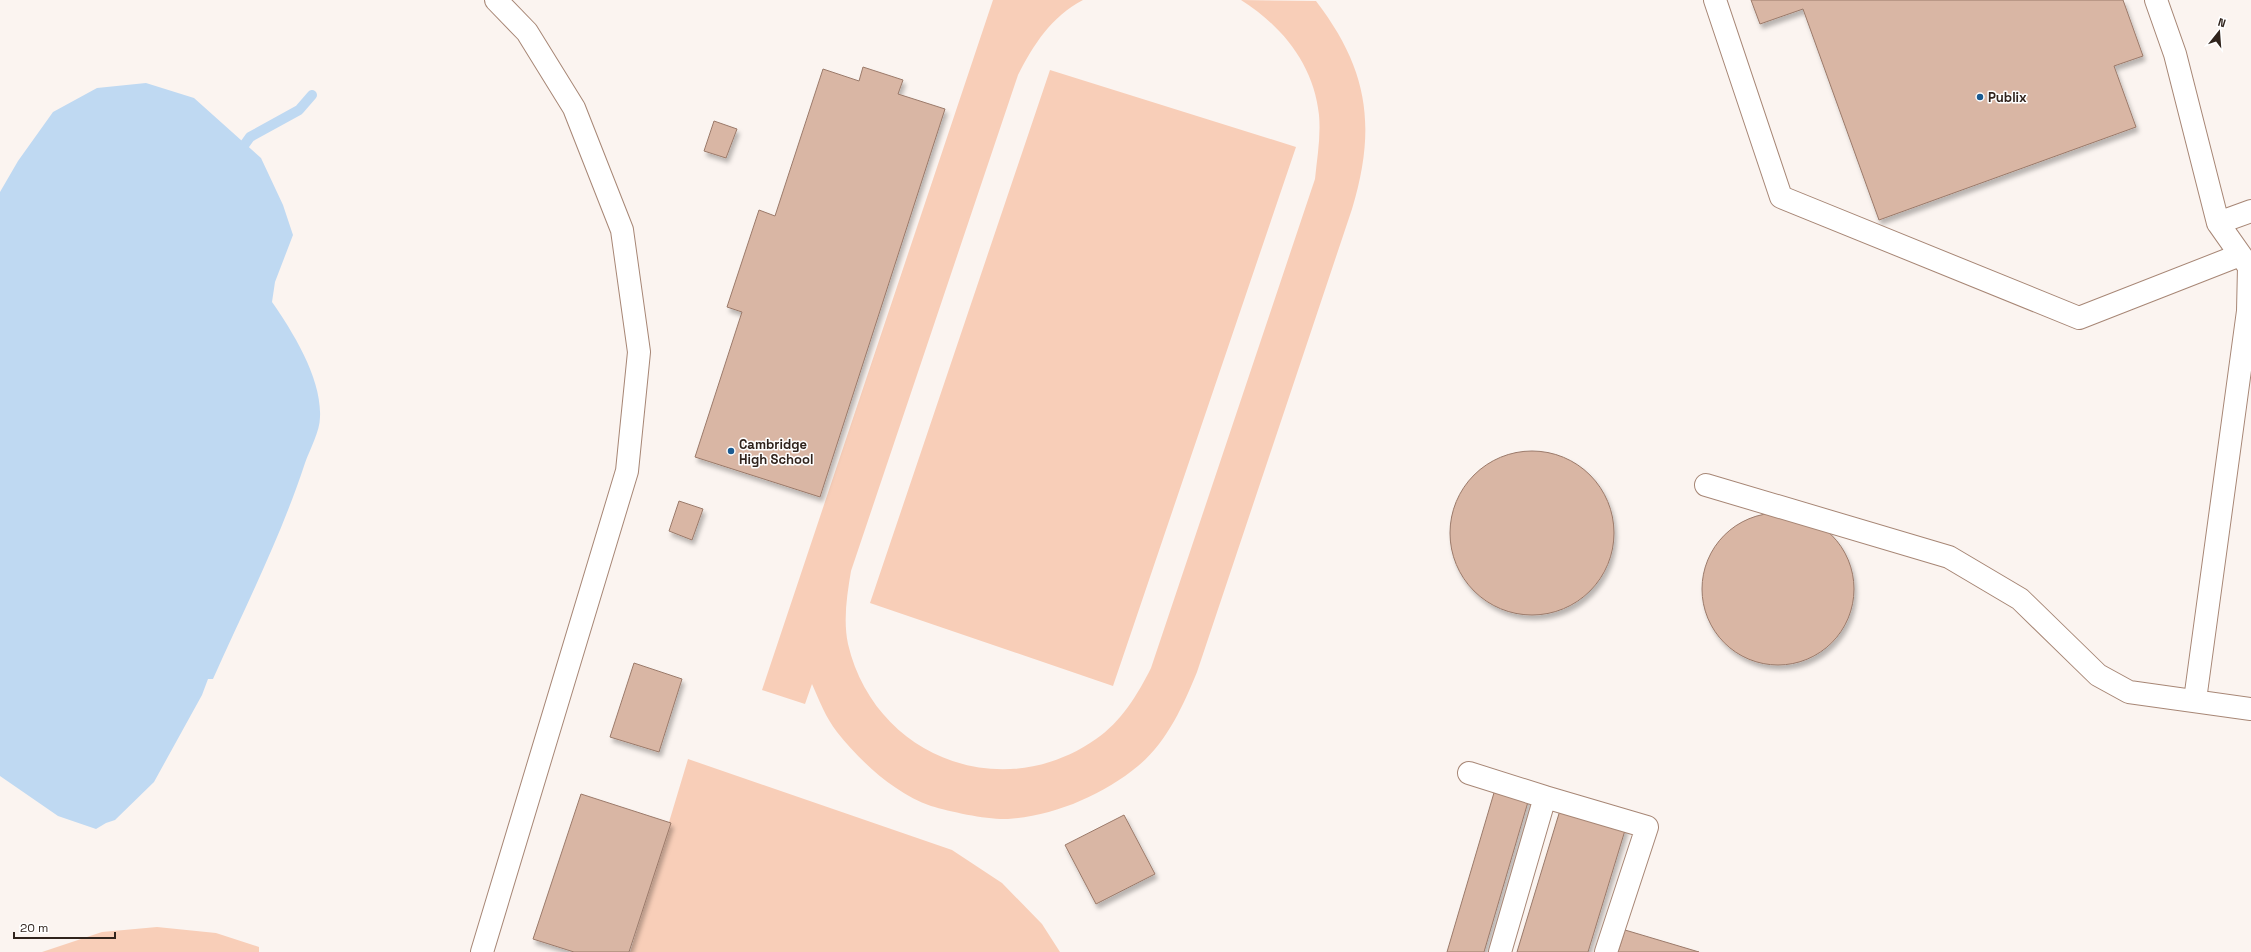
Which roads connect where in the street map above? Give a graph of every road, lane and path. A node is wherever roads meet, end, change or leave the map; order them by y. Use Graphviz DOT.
graph roads {
  1 [pos="496,0"];
  2 [pos="1715,0"];
  3 [pos="2156,0"];
  4 [pos="2251,211"];
  5 [pos="2218,223"];
  6 [pos="2240,255"];
  7 [pos="1706,485"];
  8 [pos="2196,700"];
  9 [pos="2251,709"];
  10 [pos="1469,773"];
  11 [pos="1545,798"];
  12 [pos="482,952"];
  13 [pos="1500,952"];
  14 [pos="1606,952"];
  1 -- 12 [label="lane"];
  2 -- 6 [label="lane"];
  3 -- 5 [label="lane"];
  4 -- 5 [label="lane"];
  5 -- 6 [label="lane"];
  6 -- 8 [label="lane"];
  7 -- 8 [label="lane"];
  8 -- 9 [label="lane"];
  10 -- 11 [label="lane"];
  11 -- 13 [label="lane"];
  11 -- 14 [label="lane"];
}
